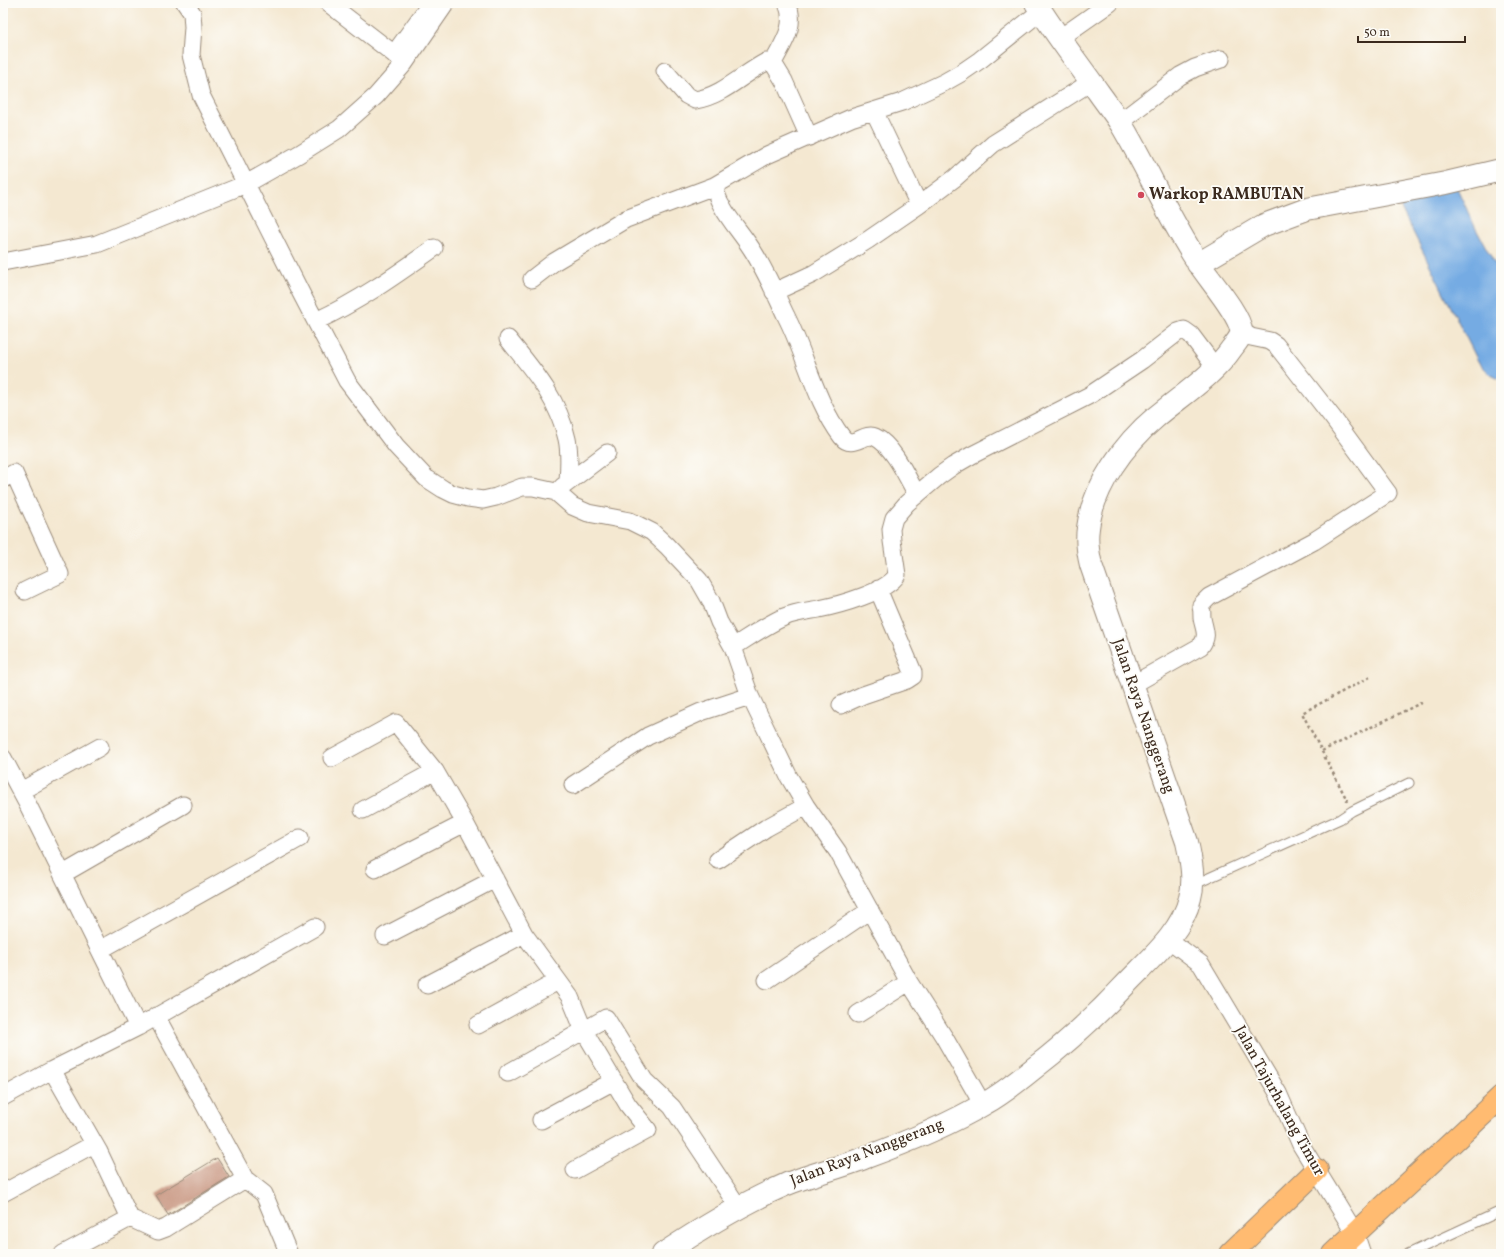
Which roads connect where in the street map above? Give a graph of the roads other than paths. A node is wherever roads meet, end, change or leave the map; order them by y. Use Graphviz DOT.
graph roads {
  1 [pos="185,3"];
  2 [pos="328,3"];
  3 [pos="431,3"];
  4 [pos="446,3"];
  5 [pos="787,3"];
  6 [pos="1110,3"];
  7 [pos="1039,7"];
  8 [pos="1060,38"];
  9 [pos="399,59"];
  10 [pos="1221,59"];
  11 [pos="773,63"];
  12 [pos="665,72"];
  13 [pos="1091,82"];
  14 [pos="874,111"];
  15 [pos="1120,122"];
  16 [pos="809,137"];
  17 [pos="1501,170"];
  18 [pos="246,184"];
  19 [pos="714,186"];
  20 [pos="919,205"];
  21 [pos="434,248"];
  22 [pos="3,262"];
  23 [pos="1198,264"];
  24 [pos="532,279"];
  25 [pos="774,292"];
  26 [pos="316,322"];
  27 [pos="1241,332"];
  28 [pos="508,339"];
  29 [pos="1215,367"];
  30 [pos="607,453"];
  31 [pos="3,479"];
  32 [pos="562,487"];
  33 [pos="917,495"];
  34 [pos="878,590"];
  35 [pos="25,591"];
  36 [pos="733,647"];
  37 [pos="1132,685"];
  38 [pos="750,696"];
  39 [pos="841,705"];
  40 [pos="100,747"];
  41 [pos="3,758"];
  42 [pos="332,758"];
  43 [pos="435,771"];
  44 [pos="1409,783"];
  45 [pos="573,785"];
  46 [pos="21,791"];
  47 [pos="183,805"];
  48 [pos="806,806"];
  49 [pos="363,810"];
  50 [pos="465,822"];
  51 [pos="300,838"];
  52 [pos="718,860"];
  53 [pos="375,869"];
  54 [pos="63,874"];
  55 [pos="495,879"];
  56 [pos="1192,885"];
  57 [pos="870,910"];
  58 [pos="315,927"];
  59 [pos="524,934"];
  60 [pos="386,936"];
  61 [pos="1168,939"];
  62 [pos="100,950"];
  63 [pos="767,980"];
  64 [pos="558,981"];
  65 [pos="909,982"];
  66 [pos="428,985"];
  67 [pos="858,1014"];
  68 [pos="156,1016"];
  69 [pos="478,1025"];
  70 [pos="138,1027"];
  71 [pos="584,1031"];
  72 [pos="52,1070"];
  73 [pos="508,1073"];
  74 [pos="614,1081"];
  75 [pos="1501,1097"];
  76 [pos="3,1098"];
  77 [pos="983,1105"];
  78 [pos="541,1120"];
  79 [pos="94,1144"];
  80 [pos="575,1170"];
  81 [pos="1317,1170"];
  82 [pos="245,1179"];
  83 [pos="3,1193"];
  84 [pos="739,1208"];
  85 [pos="1501,1211"];
  86 [pos="130,1218"];
  87 [pos="1354,1233"];
  88 [pos="63,1254"];
  89 [pos="289,1254"];
  90 [pos="663,1254"];
  91 [pos="1230,1254"];
  92 [pos="1333,1254"];
  93 [pos="1362,1254"];
  94 [pos="1408,1254"];
  1 -- 18 [label="street"];
  2 -- 9 [label="street"];
  3 -- 9 [label="street"];
  4 -- 9 [label="street"];
  5 -- 11 [label="street"];
  6 -- 8 [label="street"];
  7 -- 8 [label="street"];
  7 -- 14 [label="street"];
  8 -- 13 [label="street"];
  9 -- 18 [label="street"];
  10 -- 15 [label="street"];
  11 -- 12 [label="street"];
  11 -- 16 [label="street"];
  13 -- 15 [label="street"];
  13 -- 20 [label="street"];
  14 -- 16 [label="street"];
  14 -- 20 [label="street"];
  15 -- 23 [label="street"];
  16 -- 19 [label="street"];
  17 -- 23 [label="street"];
  18 -- 22 [label="street"];
  18 -- 26 [label="street"];
  19 -- 24 [label="street"];
  19 -- 25 [label="street"];
  20 -- 25 [label="street"];
  21 -- 26 [label="street"];
  23 -- 27 [label="street"];
  25 -- 33 [label="street"];
  26 -- 32 [label="street"];
  27 -- 29 [label="street, Jalan Raya Nanggerang"];
  27 -- 37 [label="street"];
  28 -- 32 [label="street"];
  29 -- 33 [label="street"];
  29 -- 37 [label="street, Jalan Raya Nanggerang"];
  30 -- 32 [label="street"];
  31 -- 35 [label="street"];
  32 -- 36 [label="street"];
  33 -- 34 [label="street"];
  34 -- 36 [label="street"];
  34 -- 39 [label="street"];
  36 -- 38 [label="street"];
  37 -- 56 [label="street, Jalan Raya Nanggerang"];
  38 -- 45 [label="street"];
  38 -- 48 [label="street"];
  40 -- 46 [label="street"];
  41 -- 46 [label="street"];
  42 -- 43 [label="street"];
  43 -- 49 [label="street"];
  43 -- 50 [label="street"];
  44 -- 56 [label="lane"];
  46 -- 54 [label="street"];
  47 -- 54 [label="street"];
  48 -- 52 [label="street"];
  48 -- 57 [label="street"];
  50 -- 53 [label="street"];
  50 -- 55 [label="street"];
  51 -- 62 [label="street"];
  54 -- 62 [label="street"];
  55 -- 59 [label="street"];
  55 -- 60 [label="street"];
  56 -- 61 [label="street, Jalan Raya Nanggerang"];
  57 -- 63 [label="street"];
  57 -- 65 [label="street"];
  58 -- 68 [label="street"];
  59 -- 64 [label="street"];
  59 -- 66 [label="street"];
  61 -- 77 [label="street, Jalan Raya Nanggerang"];
  61 -- 81 [label="street, Jalan Tajurhalang Timur"];
  62 -- 70 [label="street"];
  64 -- 69 [label="street"];
  64 -- 71 [label="street"];
  65 -- 67 [label="street"];
  65 -- 77 [label="street"];
  68 -- 70 [label="street"];
  68 -- 82 [label="street"];
  70 -- 72 [label="street"];
  71 -- 73 [label="street"];
  71 -- 74 [label="street"];
  71 -- 84 [label="street"];
  72 -- 76 [label="street"];
  72 -- 79 [label="street"];
  74 -- 78 [label="street"];
  74 -- 80 [label="street"];
  75 -- 87 [label="highway"];
  77 -- 84 [label="street, Jalan Raya Nanggerang"];
  79 -- 83 [label="street"];
  79 -- 86 [label="street"];
  81 -- 87 [label="street, Jalan Tajurhalang Timur"];
  81 -- 91 [label="highway"];
  82 -- 86 [label="street"];
  82 -- 89 [label="street"];
  84 -- 90 [label="street, Jalan Raya Nanggerang"];
  85 -- 94 [label="lane"];
  86 -- 88 [label="street"];
  87 -- 92 [label="highway"];
  87 -- 93 [label="street, Jalan Tajurhalang Timur"];
}
